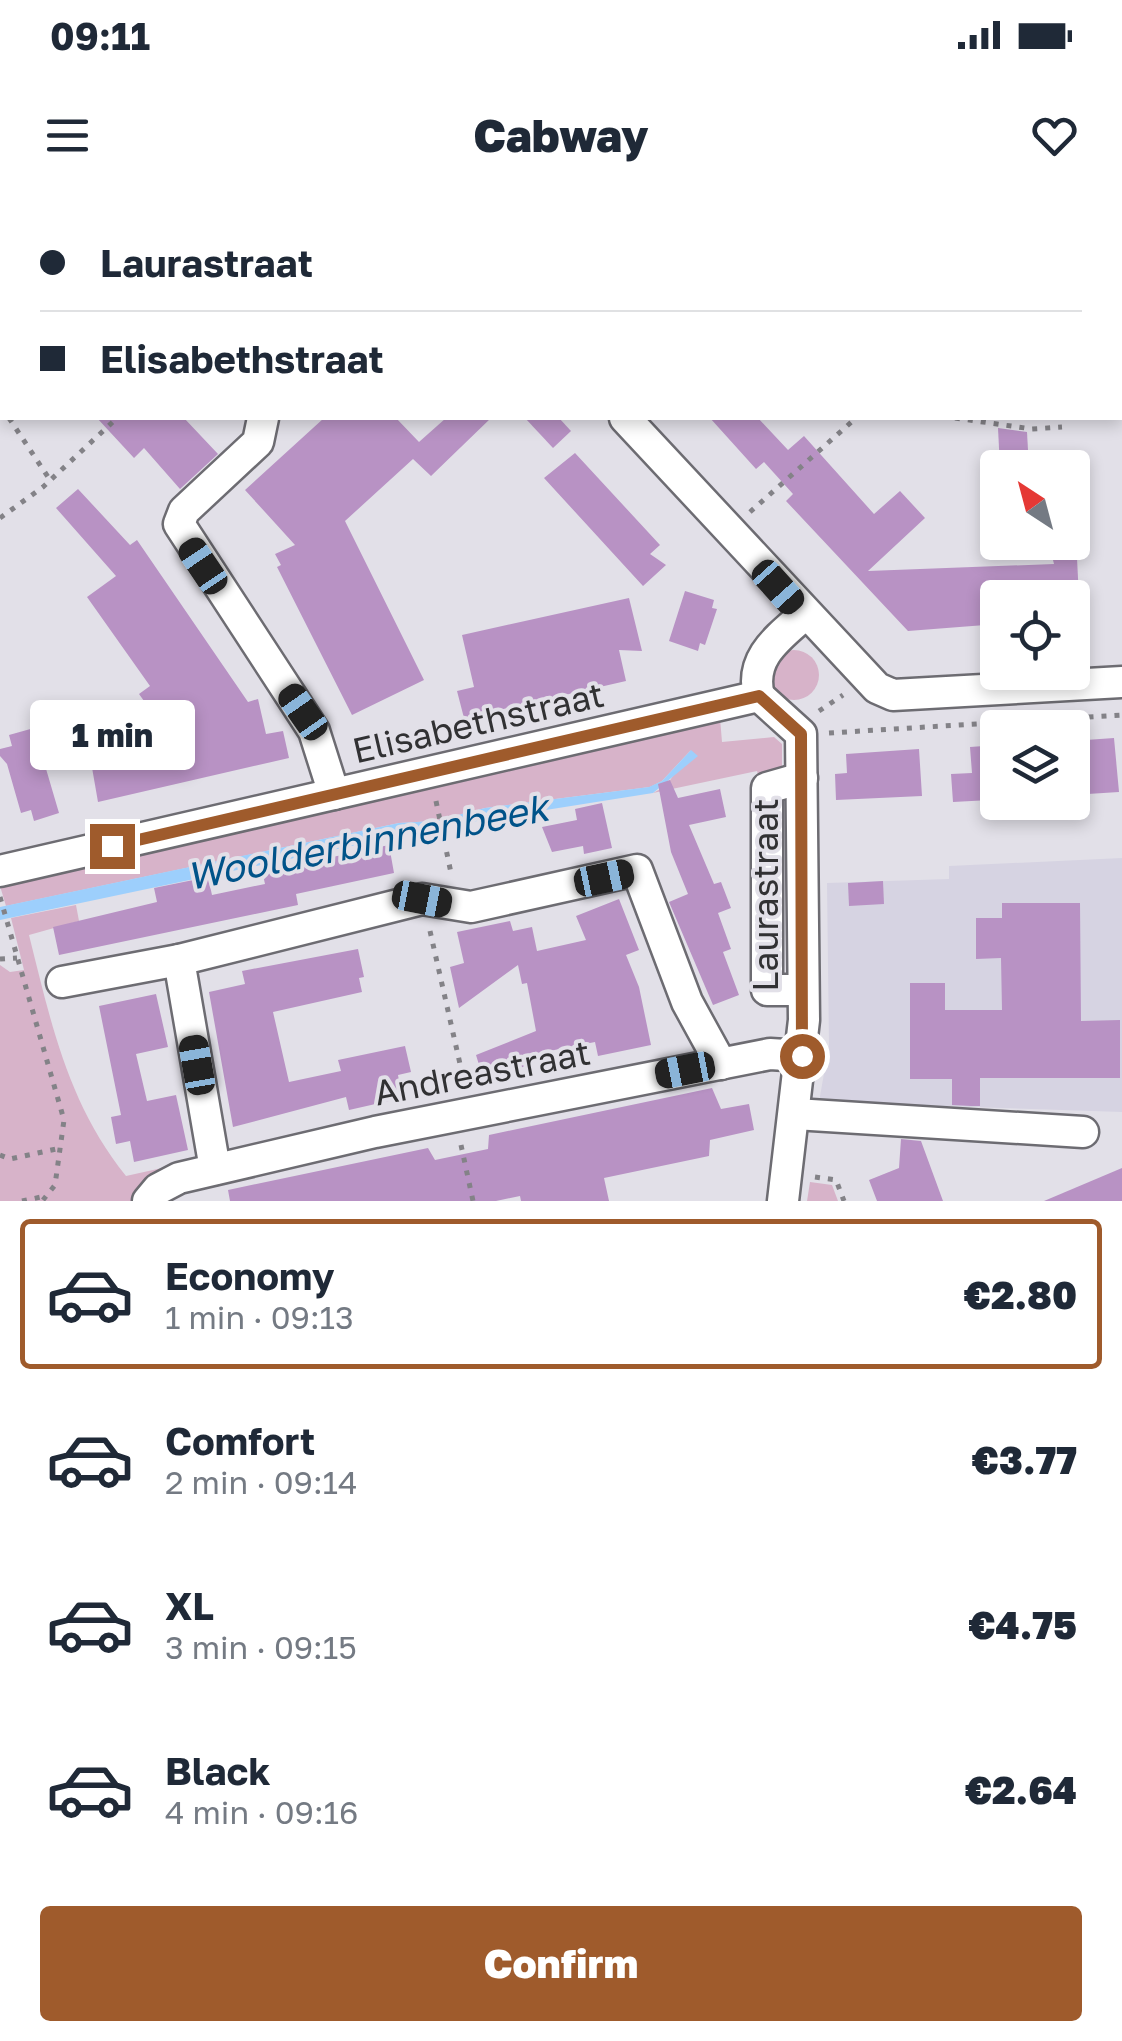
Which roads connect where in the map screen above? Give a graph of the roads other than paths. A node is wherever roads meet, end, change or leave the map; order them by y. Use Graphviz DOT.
graph roads {
  1 [pos="264,420"];
  2 [pos="627,420"];
  3 [pos="804,615"];
  4 [pos="1122,682"];
  5 [pos="759,696"];
  6 [pos="334,794"];
  7 [pos="0,871"];
  8 [pos="179,960"];
  9 [pos="62,982"];
  10 [pos="802,1056"];
  11 [pos="721,1064"];
  12 [pos="795,1114"];
  13 [pos="1084,1132"];
  14 [pos="215,1170"];
  15 [pos="785,1187"];
  16 [pos="148,1201"];
  1 -- 6 [label="street"];
  2 -- 3 [label="street"];
  3 -- 4 [label="street"];
  3 -- 5 [label="street"];
  5 -- 6 [label="street, Elisabethstraat"];
  5 -- 10 [label="street, Laurastraat"];
  6 -- 7 [label="street, Elisabethstraat"];
  8 -- 9 [label="street"];
  8 -- 11 [label="street"];
  8 -- 14 [label="street"];
  10 -- 11 [label="street, Andreastraat"];
  10 -- 12 [label="street, Laurastraat"];
  11 -- 14 [label="street, Andreastraat"];
  12 -- 13 [label="street"];
  12 -- 15 [label="street, Laurastraat"];
  14 -- 16 [label="street, Andreastraat"];
}
